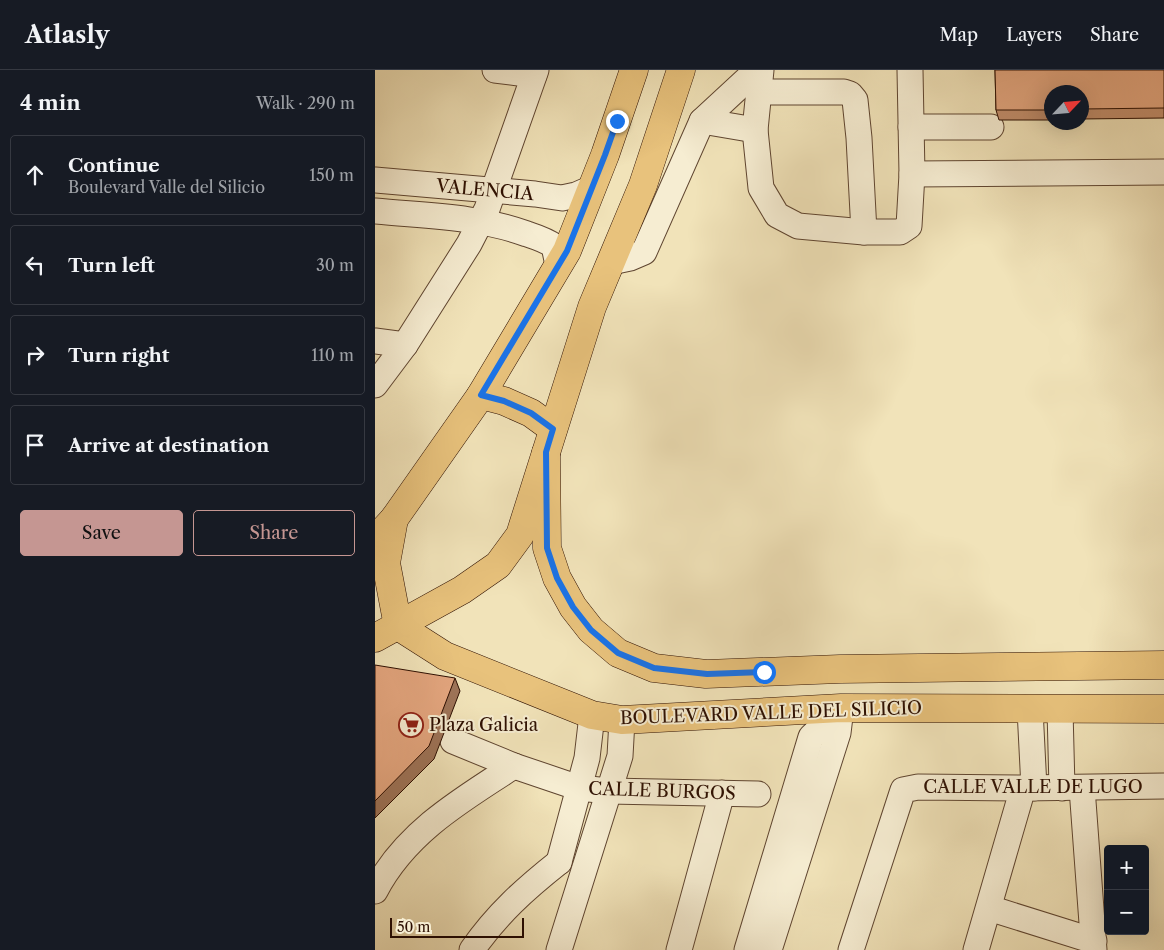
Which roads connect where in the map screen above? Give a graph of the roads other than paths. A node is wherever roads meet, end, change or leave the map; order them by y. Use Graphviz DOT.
graph roads {
  1 [pos="495,70"];
  2 [pos="634,70"];
  3 [pos="681,70"];
  4 [pos="910,70"];
  5 [pos="535,72"];
  6 [pos="759,77"];
  7 [pos="702,121"];
  8 [pos="911,127"];
  9 [pos="991,127"];
  10 [pos="755,130"];
  11 [pos="1164,172"];
  12 [pos="912,174"];
  13 [pos="375,180"];
  14 [pos="592,188"];
  15 [pos="493,192"];
  16 [pos="375,211"];
  17 [pos="481,221"];
  18 [pos="864,232"];
  19 [pos="611,262"];
  20 [pos="558,265"];
  21 [pos="375,341"];
  22 [pos="405,345"];
  23 [pos="375,385"];
  24 [pos="481,395"];
  25 [pos="549,441"];
  26 [pos="394,518"];
  27 [pos="375,539"];
  28 [pos="387,632"];
  29 [pos="1164,665"];
  30 [pos="840,669"];
  31 [pos="841,708"];
  32 [pos="1030,709"];
  33 [pos="1164,709"];
  34 [pos="1060,710"];
  35 [pos="592,715"];
  36 [pos="622,720"];
  37 [pos="453,741"];
  38 [pos="514,766"];
  39 [pos="1164,786"];
  40 [pos="579,788"];
  41 [pos="1028,788"];
  42 [pos="1072,788"];
  43 [pos="609,791"];
  44 [pos="722,793"];
  45 [pos="759,794"];
  46 [pos="559,862"];
  47 [pos="583,871"];
  48 [pos="375,890"];
  49 [pos="989,908"];
  50 [pos="1094,946"];
  51 [pos="472,950"];
  52 [pos="559,950"];
  53 [pos="679,950"];
  54 [pos="747,950"];
  55 [pos="769,950"];
  56 [pos="851,950"];
  57 [pos="975,950"];
  1 -- 5 [label="street"];
  2 -- 14 [label="main road"];
  3 -- 19 [label="main road"];
  4 -- 8 [label="street"];
  5 -- 15 [label="street"];
  6 -- 7 [label="street"];
  6 -- 10 [label="street"];
  6 -- 18 [label="street"];
  7 -- 10 [label="street"];
  7 -- 19 [label="street"];
  8 -- 9 [label="street"];
  8 -- 12 [label="street"];
  10 -- 18 [label="street"];
  11 -- 12 [label="street"];
  12 -- 18 [label="street"];
  13 -- 15 [label="street, VALENCIA"];
  14 -- 15 [label="street, VALENCIA"];
  14 -- 20 [label="main road"];
  15 -- 17 [label="street"];
  16 -- 17 [label="street, VALENCIA"];
  17 -- 20 [label="street, VALENCIA"];
  17 -- 22 [label="street"];
  19 -- 25 [label="main road"];
  20 -- 24 [label="main road"];
  21 -- 22 [label="street"];
  22 -- 23 [label="street"];
  24 -- 25 [label="main road"];
  24 -- 26 [label="main road"];
  25 -- 28 [label="main road"];
  25 -- 30 [label="main road"];
  26 -- 27 [label="main road"];
  26 -- 28 [label="main road"];
  28 -- 35 [label="main road, BOULEVARD VALLE DEL SILICIO"];
  29 -- 30 [label="main road"];
  30 -- 31 [label="main road"];
  31 -- 32 [label="main road, BOULEVARD VALLE DEL SILICIO"];
  31 -- 36 [label="main road, BOULEVARD VALLE DEL SILICIO"];
  31 -- 54 [label="street"];
  31 -- 55 [label="street"];
  32 -- 34 [label="main road, BOULEVARD VALLE DEL SILICIO"];
  32 -- 41 [label="street"];
  33 -- 34 [label="main road, BOULEVARD VALLE DEL SILICIO"];
  34 -- 42 [label="street"];
  35 -- 36 [label="main road, BOULEVARD VALLE DEL SILICIO"];
  35 -- 40 [label="street"];
  36 -- 43 [label="street"];
  37 -- 38 [label="street, CALLE BURGOS"];
  38 -- 40 [label="street, CALLE BURGOS"];
  38 -- 48 [label="street"];
  39 -- 42 [label="street, CALLE VALLE DE LUGO"];
  40 -- 43 [label="street, CALLE BURGOS"];
  40 -- 46 [label="street"];
  41 -- 42 [label="street, CALLE VALLE DE LUGO"];
  41 -- 49 [label="street"];
  41 -- 56 [label="street, CALLE VALLE DE LUGO"];
  42 -- 50 [label="street"];
  43 -- 44 [label="street, CALLE BURGOS"];
  43 -- 47 [label="street"];
  44 -- 45 [label="street, CALLE BURGOS"];
  44 -- 53 [label="street"];
  46 -- 47 [label="street"];
  46 -- 51 [label="street"];
  47 -- 52 [label="street"];
  49 -- 50 [label="street"];
  49 -- 57 [label="street"];
}
